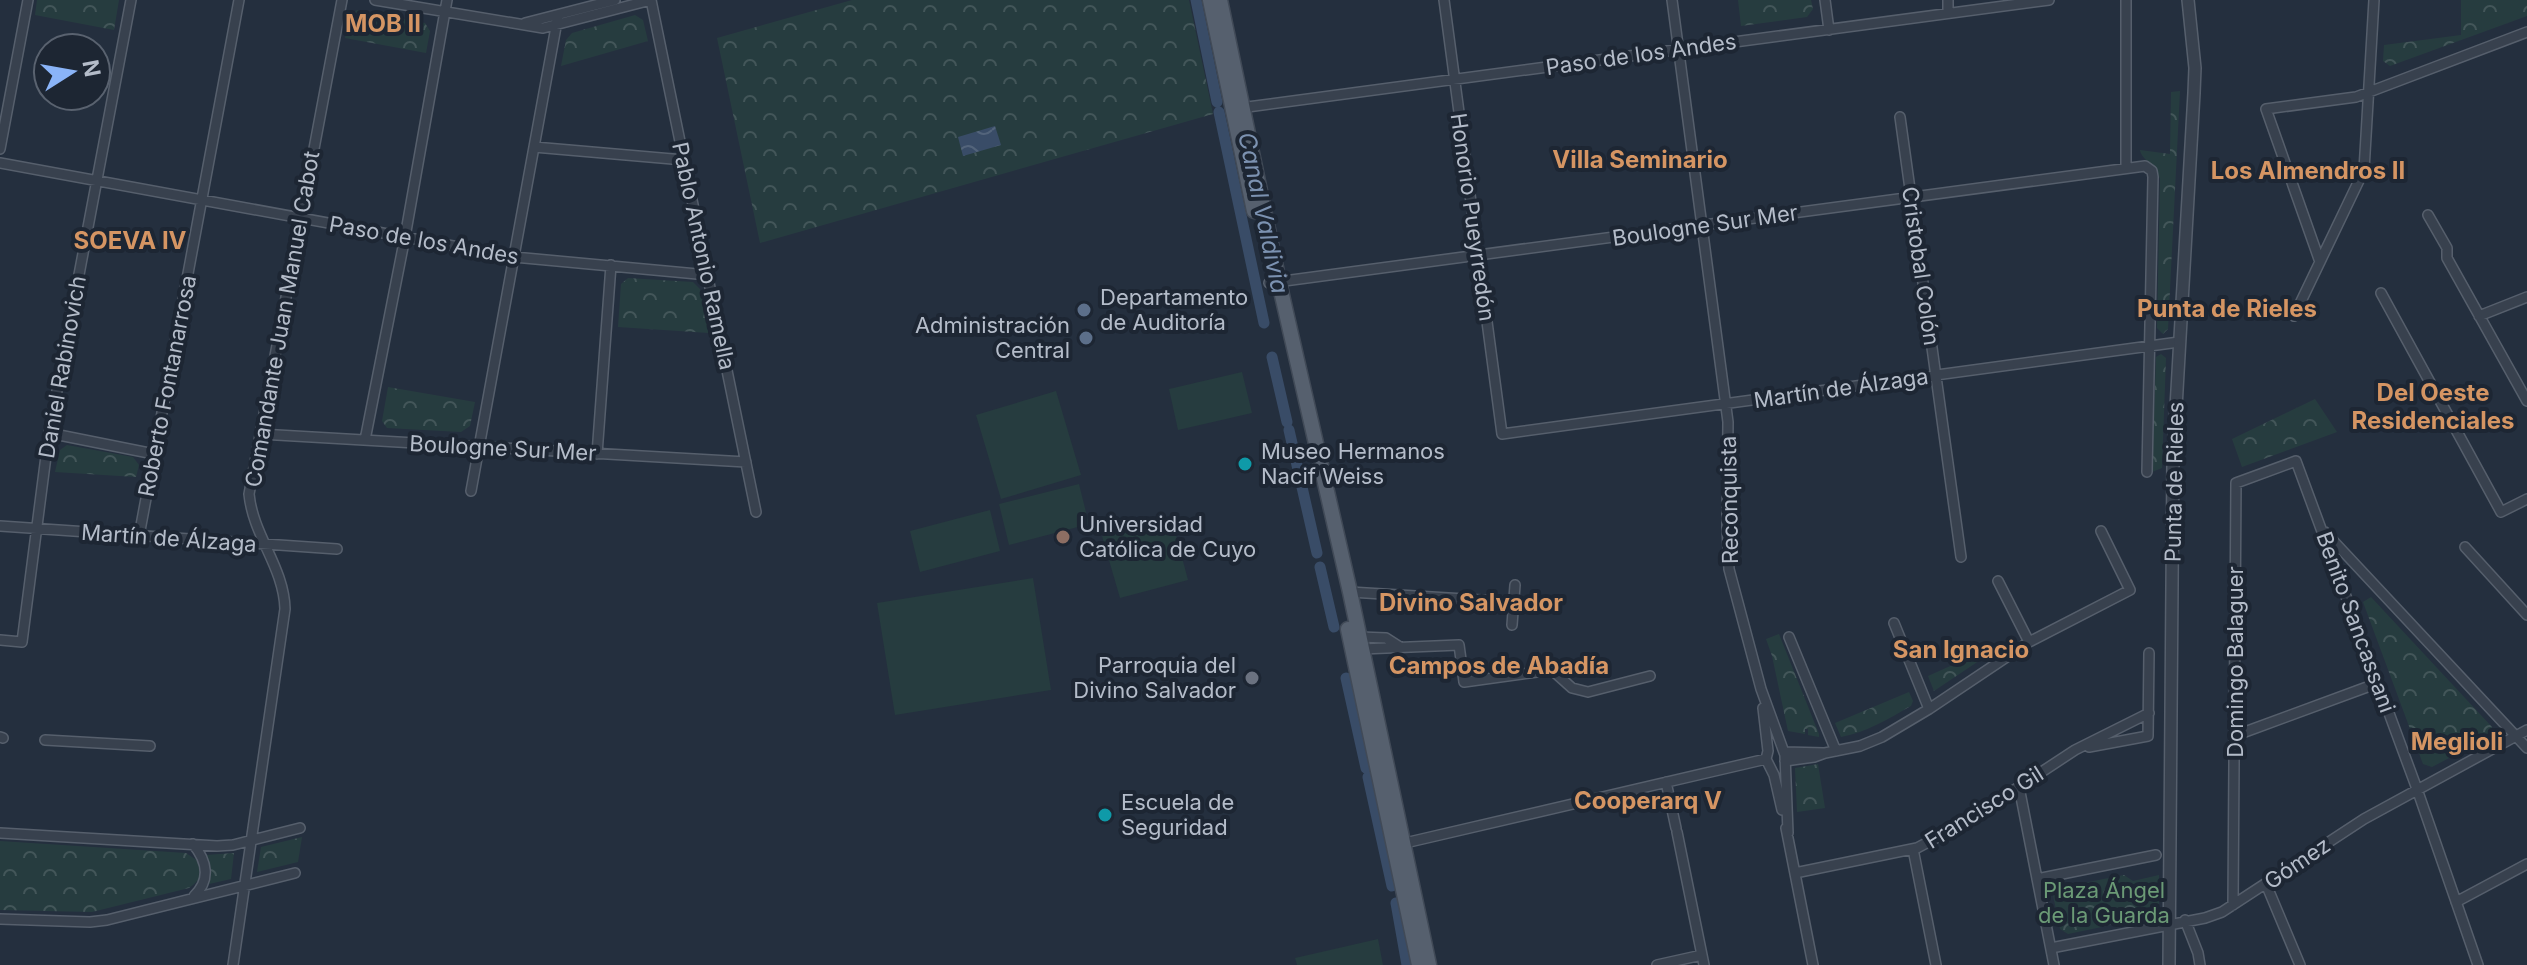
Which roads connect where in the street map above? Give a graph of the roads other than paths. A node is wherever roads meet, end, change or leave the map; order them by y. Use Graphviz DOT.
graph roads {
  1 [pos="28,0"];
  2 [pos="131,0"];
  3 [pos="239,0"];
  4 [pos="342,0"];
  5 [pos="375,0"];
  6 [pos="447,0"];
  7 [pos="615,0"];
  8 [pos="651,0"];
  9 [pos="1444,0"];
  10 [pos="1672,0"];
  11 [pos="1825,0"];
  12 [pos="1948,0"];
  13 [pos="2049,0"];
  14 [pos="2126,0"];
  15 [pos="2188,0"];
  16 [pos="2374,0"];
  17 [pos="1218,2"];
  18 [pos="445,12"];
  19 [pos="1948,13"];
  20 [pos="557,21"];
  21 [pos="1829,30"];
  22 [pos="2527,32"];
  23 [pos="1679,49"];
  24 [pos="1455,79"];
  25 [pos="2368,91"];
  26 [pos="1238,108"];
  27 [pos="1900,117"];
  28 [pos="534,147"];
  29 [pos="0,149"];
  30 [pos="684,160"];
  31 [pos="0,163"];
  32 [pos="2126,168"];
  33 [pos="97,181"];
  34 [pos="1911,197"];
  35 [pos="202,200"];
  36 [pos="2428,215"];
  37 [pos="301,218"];
  38 [pos="1702,225"];
  39 [pos="405,237"];
  40 [pos="1478,255"];
  41 [pos="514,257"];
  42 [pos="2320,262"];
  43 [pos="611,265"];
  44 [pos="708,275"];
  45 [pos="1274,282"];
  46 [pos="2381,293"];
  47 [pos="2527,297"];
  48 [pos="2294,316"];
  49 [pos="2479,316"];
  50 [pos="2179,342"];
  51 [pos="2151,346"];
  52 [pos="1936,375"];
  53 [pos="2527,401"];
  54 [pos="1726,403"];
  55 [pos="49,433"];
  56 [pos="260,434"];
  57 [pos="1502,434"];
  58 [pos="365,440"];
  59 [pos="479,447"];
  60 [pos="154,454"];
  61 [pos="597,454"];
  62 [pos="2296,461"];
  63 [pos="746,462"];
  64 [pos="2147,472"];
  65 [pos="471,491"];
  66 [pos="2527,499"];
  67 [pos="756,512"];
  68 [pos="0,526"];
  69 [pos="2321,528"];
  70 [pos="36,529"];
  71 [pos="2101,531"];
  72 [pos="139,536"];
  73 [pos="264,544"];
  74 [pos="2465,547"];
  75 [pos="337,549"];
  76 [pos="1961,557"];
  77 [pos="1998,581"];
  78 [pos="1515,585"];
  79 [pos="1350,592"];
  80 [pos="1514,602"];
  81 [pos="2527,615"];
  82 [pos="1894,623"];
  83 [pos="1512,625"];
  84 [pos="1789,637"];
  85 [pos="0,640"];
  86 [pos="2029,642"];
  87 [pos="1361,643"];
  88 [pos="2149,653"];
  89 [pos="1650,676"];
  90 [pos="2378,683"];
  91 [pos="1761,689"];
  92 [pos="1929,709"];
  93 [pos="2149,713"];
  94 [pos="2527,730"];
  95 [pos="2234,736"];
  96 [pos="2516,736"];
  97 [pos="45,740"];
  98 [pos="150,746"];
  99 [pos="2527,748"];
  100 [pos="2075,750"];
  101 [pos="1830,752"];
  102 [pos="1784,756"];
  103 [pos="1768,759"];
  104 [pos="1666,782"];
  105 [pos="2019,787"];
  106 [pos="2417,789"];
  107 [pos="300,828"];
  108 [pos="0,833"];
  109 [pos="1788,833"];
  110 [pos="251,840"];
  111 [pos="1405,843"];
  112 [pos="193,844"];
  113 [pos="1913,849"];
  114 [pos="2156,855"];
  115 [pos="2527,864"];
  116 [pos="295,873"];
  117 [pos="1795,873"];
  118 [pos="2037,879"];
  119 [pos="2266,884"];
  120 [pos="245,885"];
  121 [pos="191,899"];
  122 [pos="2456,902"];
  123 [pos="2233,905"];
  124 [pos="0,919"];
  125 [pos="2185,920"];
  126 [pos="2169,923"];
  127 [pos="2051,948"];
  128 [pos="1703,960"];
  129 [pos="233,965"];
  130 [pos="1419,965"];
  131 [pos="1429,965"];
  132 [pos="1657,965"];
  133 [pos="1813,965"];
  134 [pos="1936,965"];
  135 [pos="2054,965"];
  136 [pos="2169,965"];
  137 [pos="2200,965"];
  138 [pos="2300,965"];
  139 [pos="2478,965"];
  1 -- 29 [label="street"];
  2 -- 33 [label="street, Daniel Rabinovich"];
  3 -- 35 [label="street, Roberto Fontanarrosa"];
  4 -- 37 [label="street, Comandante Juan Manuel Cabot"];
  5 -- 18 [label="street"];
  6 -- 18 [label="street"];
  7 -- 20 [label="street"];
  8 -- 20 [label="street"];
  8 -- 30 [label="street, Pablo Antonio Ramella"];
  9 -- 24 [label="street, Honorio Pueyrredón"];
  10 -- 23 [label="street, Reconquista"];
  11 -- 21 [label="street"];
  12 -- 19 [label="street"];
  13 -- 19 [label="street, Paso de los Andes"];
  14 -- 32 [label="street"];
  15 -- 50 [label="street, Punta de Rieles"];
  16 -- 25 [label="street"];
  17 -- 26 [label="main road"];
  18 -- 20 [label="street"];
  18 -- 39 [label="street"];
  19 -- 21 [label="street, Paso de los Andes"];
  20 -- 28 [label="street"];
  21 -- 23 [label="street, Paso de los Andes"];
  22 -- 25 [label="street"];
  23 -- 24 [label="street, Paso de los Andes"];
  23 -- 38 [label="street, Reconquista"];
  24 -- 26 [label="street, Paso de los Andes"];
  24 -- 40 [label="street, Honorio Pueyrredón"];
  25 -- 42 [label="street"];
  25 -- 42 [label="street"];
  26 -- 45 [label="main road"];
  27 -- 34 [label="street, Cristobal Colón"];
  28 -- 30 [label="street"];
  28 -- 41 [label="street"];
  30 -- 44 [label="street, Pablo Antonio Ramella"];
  31 -- 33 [label="street, Paso de los Andes"];
  32 -- 34 [label="street, Boulogne Sur Mer"];
  32 -- 51 [label="street, Boulogne Sur Mer"];
  33 -- 35 [label="street, Paso de los Andes"];
  33 -- 55 [label="street, Daniel Rabinovich"];
  34 -- 38 [label="street, Boulogne Sur Mer"];
  34 -- 52 [label="street, Cristobal Colón"];
  35 -- 37 [label="street, Paso de los Andes"];
  35 -- 60 [label="street, Roberto Fontanarrosa"];
  36 -- 49 [label="street"];
  37 -- 39 [label="street, Paso de los Andes"];
  37 -- 56 [label="street, Comandante Juan Manuel Cabot"];
  38 -- 40 [label="street, Boulogne Sur Mer"];
  38 -- 54 [label="street, Reconquista"];
  39 -- 41 [label="street, Paso de los Andes"];
  39 -- 58 [label="street"];
  40 -- 45 [label="street, Boulogne Sur Mer"];
  40 -- 57 [label="street, Honorio Pueyrredón"];
  41 -- 43 [label="street, Paso de los Andes"];
  41 -- 59 [label="street"];
  42 -- 48 [label="street"];
  43 -- 44 [label="street, Paso de los Andes"];
  43 -- 61 [label="street"];
  44 -- 63 [label="street, Pablo Antonio Ramella"];
  45 -- 79 [label="main road"];
  45 -- 130 [label="main road"];
  46 -- 66 [label="street"];
  47 -- 49 [label="street"];
  49 -- 53 [label="street"];
  50 -- 51 [label="street, Martín de Álzaga"];
  50 -- 126 [label="street, Punta de Rieles"];
  51 -- 52 [label="street, Martín de Álzaga"];
  51 -- 64 [label="street"];
  52 -- 54 [label="street, Martín de Álzaga"];
  52 -- 76 [label="street, Cristobal Colón"];
  54 -- 57 [label="street, Martín de Álzaga"];
  54 -- 91 [label="street, Reconquista"];
  55 -- 60 [label="street"];
  55 -- 70 [label="street, Daniel Rabinovich"];
  56 -- 58 [label="street, Boulogne Sur Mer"];
  56 -- 73 [label="street, Comandante Juan Manuel Cabot"];
  58 -- 59 [label="street, Boulogne Sur Mer"];
  59 -- 61 [label="street, Boulogne Sur Mer"];
  59 -- 65 [label="street"];
  60 -- 72 [label="street, Roberto Fontanarrosa"];
  61 -- 63 [label="street, Boulogne Sur Mer"];
  62 -- 69 [label="street, Benito Sancassani"];
  62 -- 95 [label="street, Domingo Balaguer"];
  63 -- 67 [label="street, Pablo Antonio Ramella"];
  68 -- 70 [label="street, Martín de Álzaga"];
  69 -- 90 [label="street, Benito Sancassani"];
  69 -- 96 [label="street"];
  70 -- 72 [label="street, Martín de Álzaga"];
  70 -- 85 [label="street, Daniel Rabinovich"];
  71 -- 86 [label="street"];
  72 -- 73 [label="street, Martín de Álzaga"];
  73 -- 75 [label="street, Martín de Álzaga"];
  73 -- 110 [label="street, Comandante Juan Manuel Cabot"];
  74 -- 81 [label="street"];
  77 -- 86 [label="street"];
  78 -- 80 [label="street"];
  79 -- 80 [label="street"];
  79 -- 87 [label="main road"];
  80 -- 83 [label="street"];
  82 -- 92 [label="street"];
  84 -- 101 [label="street"];
  86 -- 92 [label="street"];
  87 -- 89 [label="street"];
  87 -- 111 [label="main road"];
  88 -- 93 [label="street"];
  90 -- 95 [label="street"];
  90 -- 106 [label="street, Benito Sancassani"];
  91 -- 102 [label="street, Reconquista"];
  91 -- 103 [label="street, Reconquista"];
  92 -- 101 [label="street"];
  93 -- 100 [label="street, Francisco Gil"];
  93 -- 100 [label="street, Francisco Gil"];
  94 -- 96 [label="street, Gómez"];
  95 -- 123 [label="street, Domingo Balaguer"];
  96 -- 99 [label="street"];
  96 -- 106 [label="street, Gómez"];
  97 -- 98 [label="street"];
  100 -- 105 [label="street, Francisco Gil"];
  101 -- 102 [label="street"];
  102 -- 103 [label="street"];
  102 -- 103 [label="street"];
  102 -- 109 [label="street, Reconquista"];
  103 -- 104 [label="street"];
  103 -- 109 [label="street, Reconquista"];
  104 -- 111 [label="street"];
  104 -- 128 [label="street"];
  105 -- 113 [label="street, Francisco Gil"];
  105 -- 118 [label="street"];
  106 -- 119 [label="street, Gómez"];
  106 -- 122 [label="street, Benito Sancassani"];
  107 -- 110 [label="street"];
  108 -- 112 [label="street"];
  109 -- 117 [label="street, Reconquista"];
  110 -- 112 [label="street"];
  110 -- 120 [label="street, Comandante Juan Manuel Cabot"];
  111 -- 131 [label="main road"];
  112 -- 121 [label="street"];
  113 -- 117 [label="street, Francisco Gil"];
  113 -- 134 [label="street"];
  114 -- 118 [label="street"];
  115 -- 122 [label="street"];
  116 -- 120 [label="street"];
  117 -- 133 [label="street, Reconquista"];
  118 -- 127 [label="street"];
  119 -- 123 [label="street, Gómez"];
  119 -- 138 [label="street"];
  120 -- 121 [label="street"];
  120 -- 129 [label="street, Comandante Juan Manuel Cabot"];
  121 -- 124 [label="street"];
  122 -- 139 [label="street, Benito Sancassani"];
  123 -- 125 [label="street, Gómez"];
  125 -- 126 [label="street, Gómez"];
  125 -- 137 [label="street"];
  126 -- 127 [label="street, Gómez"];
  126 -- 136 [label="street, Punta de Rieles"];
  127 -- 135 [label="street"];
  128 -- 132 [label="street"];
}
